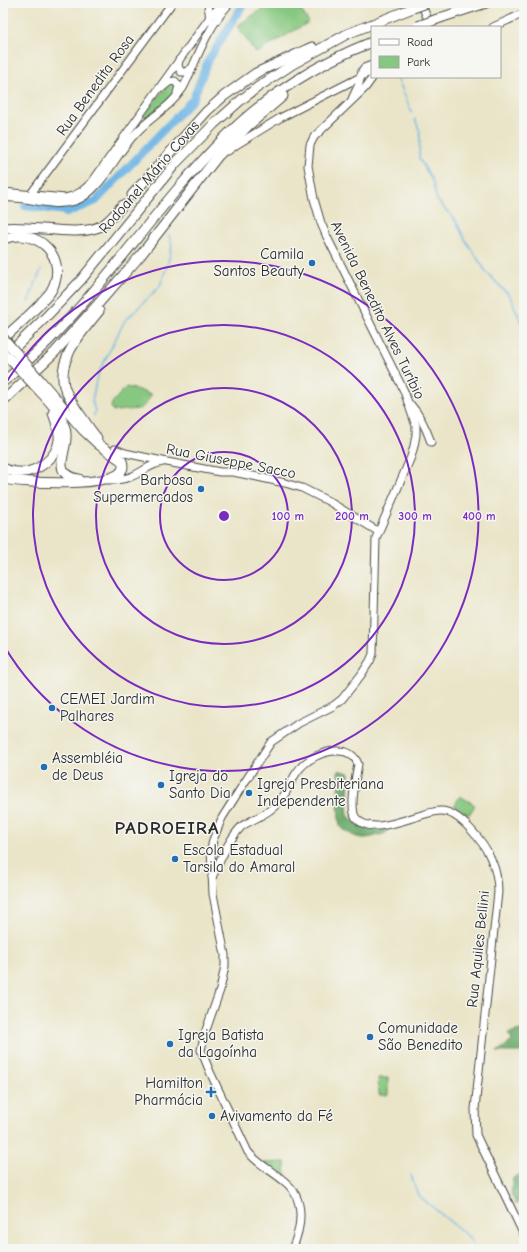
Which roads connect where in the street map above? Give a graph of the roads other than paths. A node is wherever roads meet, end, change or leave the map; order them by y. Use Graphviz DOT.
graph roads {
  1 [pos="172,3"];
  2 [pos="208,3"];
  3 [pos="212,3"];
  4 [pos="220,3"];
  5 [pos="223,3"];
  6 [pos="230,3"];
  7 [pos="427,3"];
  8 [pos="486,3"];
  9 [pos="417,5"];
  10 [pos="524,13"];
  11 [pos="210,17"];
  12 [pos="416,26"];
  13 [pos="430,26"];
  14 [pos="495,26"];
  15 [pos="199,34"];
  16 [pos="347,34"];
  17 [pos="371,42"];
  18 [pos="180,58"];
  19 [pos="371,64"];
  20 [pos="192,68"];
  21 [pos="312,71"];
  22 [pos="371,71"];
  23 [pos="361,76"];
  24 [pos="372,78"];
  25 [pos="156,94"];
  26 [pos="174,100"];
  27 [pos="350,102"];
  28 [pos="206,172"];
  29 [pos="40,183"];
  30 [pos="3,192"];
  31 [pos="132,195"];
  32 [pos="44,196"];
  33 [pos="27,197"];
  34 [pos="3,198"];
  35 [pos="3,203"];
  36 [pos="123,205"];
  37 [pos="3,224"];
  38 [pos="14,227"];
  39 [pos="3,228"];
  40 [pos="3,239"];
  41 [pos="140,256"];
  42 [pos="3,338"];
  43 [pos="3,352"];
  44 [pos="3,359"];
  45 [pos="22,381"];
  46 [pos="3,382"];
  47 [pos="37,383"];
  48 [pos="3,396"];
  49 [pos="45,398"];
  50 [pos="3,401"];
  51 [pos="409,402"];
  52 [pos="101,442"];
  53 [pos="430,442"];
  54 [pos="115,449"];
  55 [pos="167,462"];
  56 [pos="3,468"];
  57 [pos="3,479"];
  58 [pos="94,481"];
  59 [pos="379,532"];
  60 [pos="212,877"];
  61 [pos="524,1235"];
  62 [pos="292,1249"];
  1 -- 29 [label="main road, Rua Benedita Rosa"];
  2 -- 11 [label="main road"];
  2 -- 15 [label="main road"];
  3 -- 4 [label="main road"];
  5 -- 11 [label="main road"];
  6 -- 20 [label="main road"];
  7 -- 9 [label="highway, Rodoanel Mário Covas, bridge"];
  8 -- 12 [label="highway, bridge"];
  9 -- 13 [label="main road"];
  9 -- 16 [label="highway, Rodoanel Mário Covas"];
  10 -- 14 [label="main road"];
  11 -- 15 [label="main road"];
  11 -- 20 [label="main road"];
  15 -- 18 [label="main road"];
  16 -- 31 [label="highway"];
  16 -- 44 [label="highway, Rodoanel Mário Covas"];
  17 -- 21 [label="highway, Rodoanel Mário Covas"];
  18 -- 20 [label="main road"];
  18 -- 25 [label="main road"];
  19 -- 23 [label="main road"];
  20 -- 26 [label="main road"];
  21 -- 28 [label="highway"];
  21 -- 46 [label="highway, Rodoanel Mário Covas"];
  22 -- 23 [label="main road"];
  23 -- 24 [label="main road"];
  23 -- 27 [label="main road, Avenida Benedito Alves Turíbio"];
  23 -- 28 [label="main road"];
  24 -- 27 [label="main road, Avenida Benedito Alves Turíbio"];
  25 -- 26 [label="main road"];
  25 -- 32 [label="main road"];
  26 -- 33 [label="main road"];
  27 -- 51 [label="main road, Avenida Benedito Alves Turíbio"];
  28 -- 41 [label="highway"];
  29 -- 32 [label="main road"];
  29 -- 33 [label="main road, Rua Benedita Rosa"];
  30 -- 33 [label="main road"];
  32 -- 33 [label="main road"];
  33 -- 34 [label="main road"];
  33 -- 35 [label="main road"];
  36 -- 38 [label="highway"];
  37 -- 38 [label="main road"];
  38 -- 39 [label="highway"];
  40 -- 42 [label="highway"];
  41 -- 45 [label="highway"];
  41 -- 52 [label="highway"];
  42 -- 47 [label="highway, bridge"];
  43 -- 47 [label="highway, bridge"];
  45 -- 48 [label="highway"];
  45 -- 50 [label="highway"];
  47 -- 49 [label="highway"];
  47 -- 52 [label="highway"];
  49 -- 56 [label="highway"];
  49 -- 58 [label="highway"];
  51 -- 53 [label="main road"];
  51 -- 59 [label="main road, Avenida Benedito Alves Turíbio"];
  52 -- 54 [label="highway"];
  52 -- 58 [label="highway"];
  54 -- 55 [label="main road, Rua Giuseppe Sacco"];
  55 -- 58 [label="main road"];
  55 -- 59 [label="main road, Rua Giuseppe Sacco"];
  57 -- 58 [label="highway"];
  59 -- 60 [label="main road, Avenida Benedito Alves Turíbio"];
  60 -- 61 [label="main road, Rua Aquiles Bellini"];
  60 -- 62 [label="main road, Avenida Benedito Alves Turíbio"];
}
